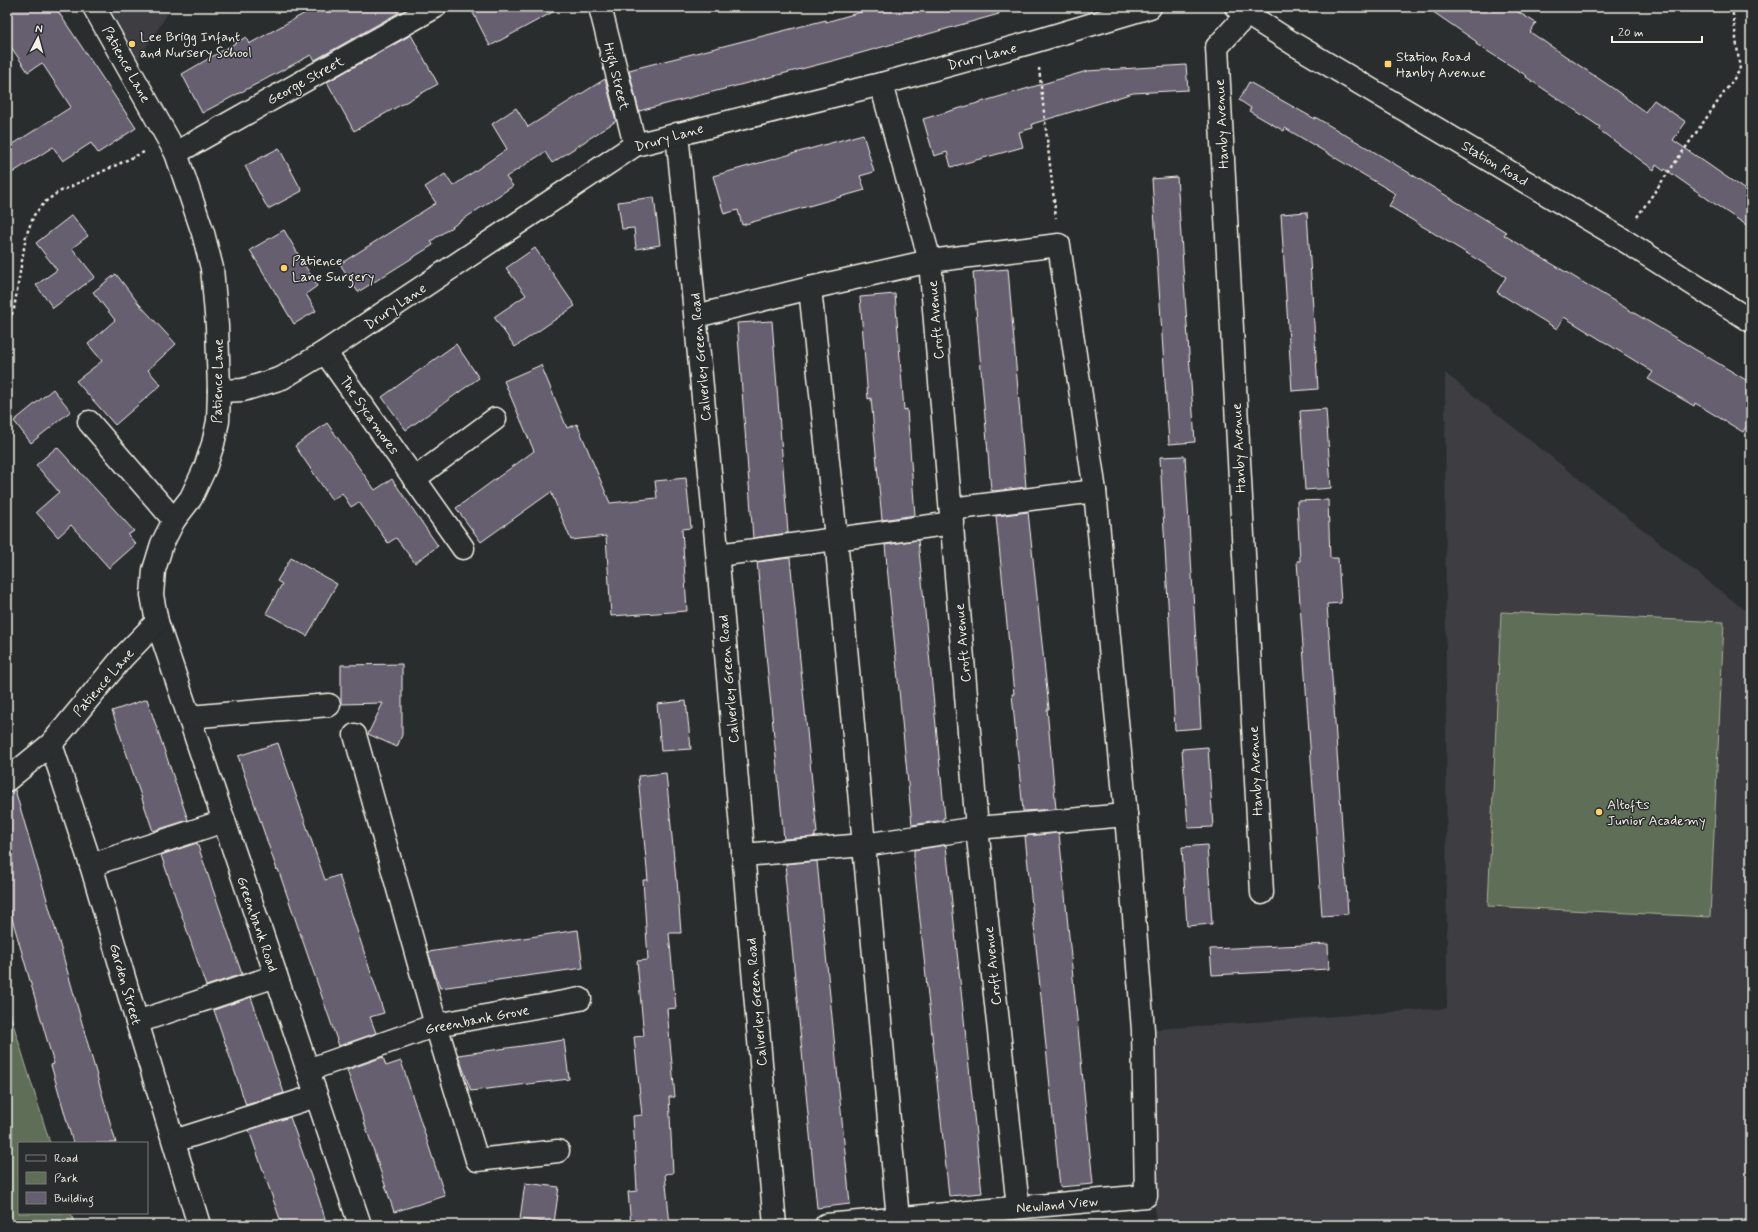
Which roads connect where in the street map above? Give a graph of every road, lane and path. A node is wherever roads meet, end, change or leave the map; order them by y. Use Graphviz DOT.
graph roads {
  1 [pos="94,7"];
  2 [pos="435,7"];
  3 [pos="600,7"];
  4 [pos="1150,7"];
  5 [pos="1732,7"];
  6 [pos="1242,10"];
  7 [pos="1036,41"];
  8 [pos="881,84"];
  9 [pos="677,134"];
  10 [pos="635,145"];
  11 [pos="172,147"];
  12 [pos="1622,239"];
  13 [pos="1059,246"];
  14 [pos="930,261"];
  15 [pos="810,288"];
  16 [pos="696,316"];
  17 [pos="1751,321"];
  18 [pos="7,326"];
  19 [pos="325,352"];
  20 [pos="219,391"];
  21 [pos="495,419"];
  22 [pos="89,422"];
  23 [pos="414,479"];
  24 [pos="1095,491"];
  25 [pos="952,516"];
  26 [pos="174,520"];
  27 [pos="836,538"];
  28 [pos="463,548"];
  29 [pos="718,555"];
  30 [pos="157,622"];
  31 [pos="329,705"];
  32 [pos="189,717"];
  33 [pos="355,735"];
  34 [pos="50,744"];
  35 [pos="7,780"];
  36 [pos="1126,815"];
  37 [pos="224,821"];
  38 [pos="977,828"];
  39 [pos="864,845"];
  40 [pos="743,855"];
  41 [pos="92,865"];
  42 [pos="1262,893"];
  43 [pos="276,976"];
  44 [pos="580,999"];
  45 [pos="137,1022"];
  46 [pos="436,1025"];
  47 [pos="308,1070"];
  48 [pos="316,1096"];
  49 [pos="174,1141"];
  50 [pos="558,1151"];
  51 [pos="1018,1207"];
  52 [pos="898,1219"];
  53 [pos="198,1225"];
  54 [pos="360,1225"];
  55 [pos="775,1225"];
  56 [pos="826,1225"];
  1 -- 11 [label="street, Patience Lane"];
  2 -- 11 [label="street, George Street"];
  3 -- 10 [label="street, High Street"];
  4 -- 7 [label="street, Drury Lane"];
  5 -- 12 [label="path"];
  6 -- 12 [label="street, Station Road"];
  6 -- 42 [label="street, Hanby Avenue"];
  7 -- 8 [label="street, Drury Lane"];
  7 -- 13 [label="path"];
  8 -- 9 [label="street, Drury Lane"];
  8 -- 14 [label="street, Croft Avenue"];
  9 -- 10 [label="street, Drury Lane"];
  9 -- 16 [label="street, Calverley Green Road"];
  10 -- 19 [label="street, Drury Lane"];
  11 -- 18 [label="path"];
  11 -- 20 [label="street, Patience Lane"];
  12 -- 17 [label="street, Station Road"];
  13 -- 14 [label="street"];
  13 -- 24 [label="street"];
  14 -- 15 [label="street"];
  14 -- 25 [label="street, Croft Avenue"];
  15 -- 16 [label="street"];
  15 -- 27 [label="street"];
  16 -- 29 [label="street, Calverley Green Road"];
  19 -- 20 [label="street, Drury Lane"];
  19 -- 23 [label="street, The Sycamores"];
  20 -- 26 [label="street, Patience Lane"];
  21 -- 23 [label="street"];
  22 -- 26 [label="street"];
  23 -- 28 [label="street, The Sycamores"];
  24 -- 25 [label="street"];
  24 -- 36 [label="street"];
  25 -- 27 [label="street"];
  25 -- 38 [label="street, Croft Avenue"];
  26 -- 30 [label="street, Patience Lane"];
  27 -- 29 [label="street"];
  27 -- 39 [label="street"];
  29 -- 40 [label="street, Calverley Green Road"];
  30 -- 32 [label="street, Greenbank Road"];
  30 -- 34 [label="street, Patience Lane"];
  31 -- 32 [label="street"];
  32 -- 37 [label="street, Greenbank Road"];
  33 -- 46 [label="street"];
  34 -- 35 [label="street, Patience Lane"];
  34 -- 41 [label="street, Garden Street"];
  36 -- 38 [label="street"];
  36 -- 51 [label="street, Newland View"];
  37 -- 41 [label="street"];
  37 -- 43 [label="street, Greenbank Road"];
  38 -- 39 [label="street"];
  38 -- 51 [label="street, Croft Avenue"];
  39 -- 40 [label="street"];
  39 -- 52 [label="street"];
  40 -- 55 [label="street, Calverley Green Road"];
  41 -- 45 [label="street, Garden Street"];
  43 -- 45 [label="street"];
  43 -- 47 [label="street, Greenbank Road"];
  44 -- 46 [label="street, Greenbank Grove"];
  45 -- 49 [label="street, Garden Street"];
  46 -- 47 [label="street, Greenbank Grove"];
  46 -- 50 [label="street"];
  47 -- 48 [label="street, Greenbank Road"];
  48 -- 49 [label="street"];
  48 -- 54 [label="street, Greenbank Road"];
  49 -- 53 [label="street, Garden Street"];
  51 -- 52 [label="street, Newland View"];
  52 -- 56 [label="street, Newland View"];
}
